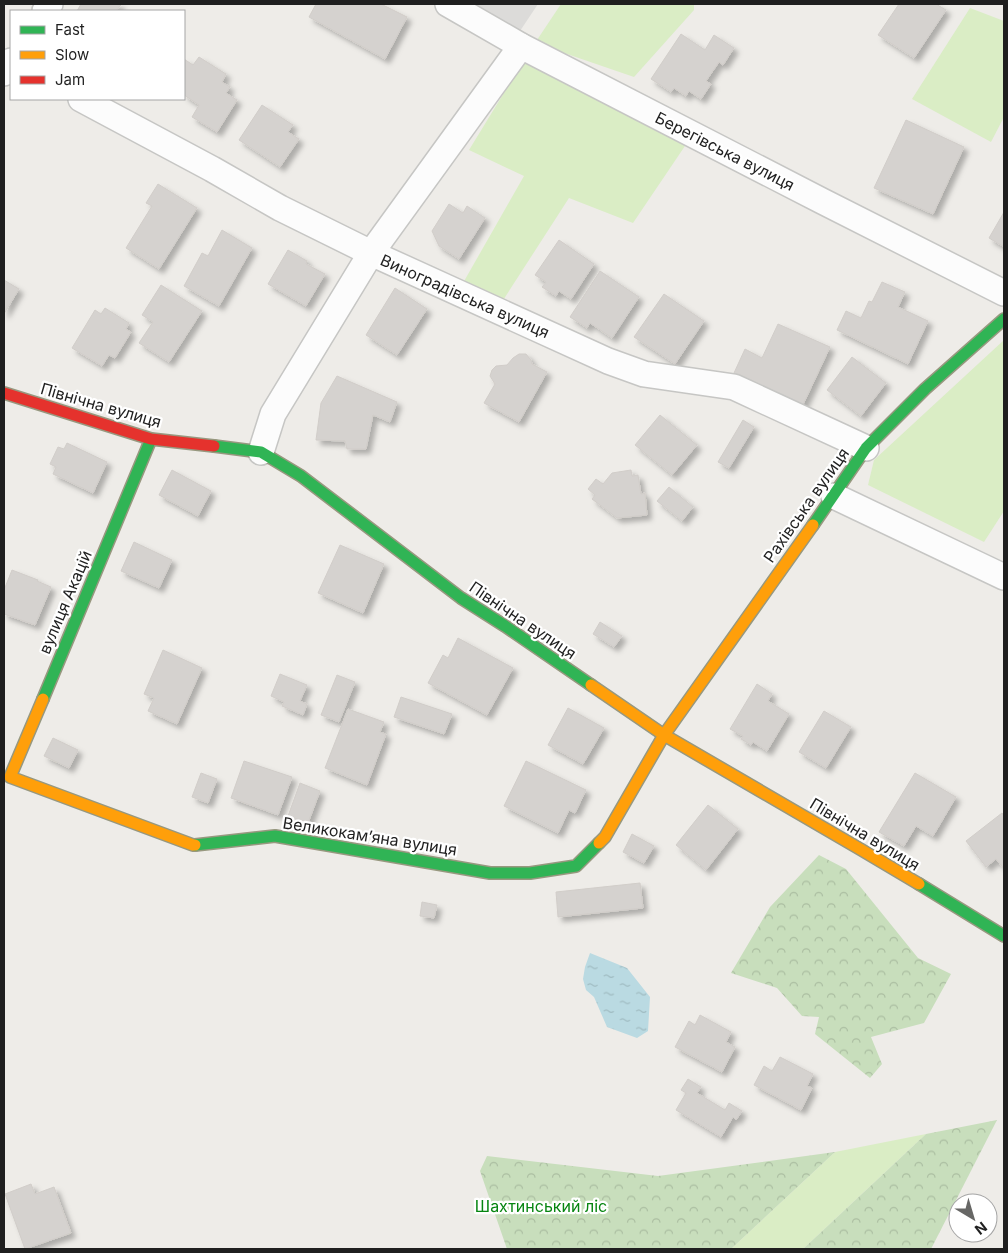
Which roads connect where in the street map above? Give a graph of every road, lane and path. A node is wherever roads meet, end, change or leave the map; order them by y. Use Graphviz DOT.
graph roads {
  1 [pos="448,4"];
  2 [pos="521,46"];
  3 [pos="84,100"];
  4 [pos="371,253"];
  5 [pos="1004,293"];
  6 [pos="1004,320"];
  7 [pos="4,393"];
  8 [pos="151,439"];
  9 [pos="866,448"];
  10 [pos="261,452"];
  11 [pos="834,496"];
  12 [pos="1004,577"];
  13 [pos="664,734"];
  14 [pos="10,777"];
  15 [pos="1004,936"];
  1 -- 2 [label="street, Берегівська вулиця"];
  2 -- 4 [label="street"];
  2 -- 5 [label="street, Берегівська вулиця"];
  3 -- 4 [label="street, Виноградівська вулиця"];
  4 -- 9 [label="street, Виноградівська вулиця"];
  4 -- 10 [label="street"];
  6 -- 9 [label="street, Рахівська вулиця"];
  7 -- 8 [label="street, Північна вулиця"];
  8 -- 10 [label="street, Північна вулиця"];
  8 -- 14 [label="street, вулиця Акацій"];
  9 -- 11 [label="street, Рахівська вулиця"];
  10 -- 13 [label="street, Північна вулиця"];
  11 -- 12 [label="street"];
  11 -- 13 [label="street, Рахівська вулиця"];
  13 -- 14 [label="street, Великокамʼяна вулиця"];
  13 -- 15 [label="street, Північна вулиця"];
}
